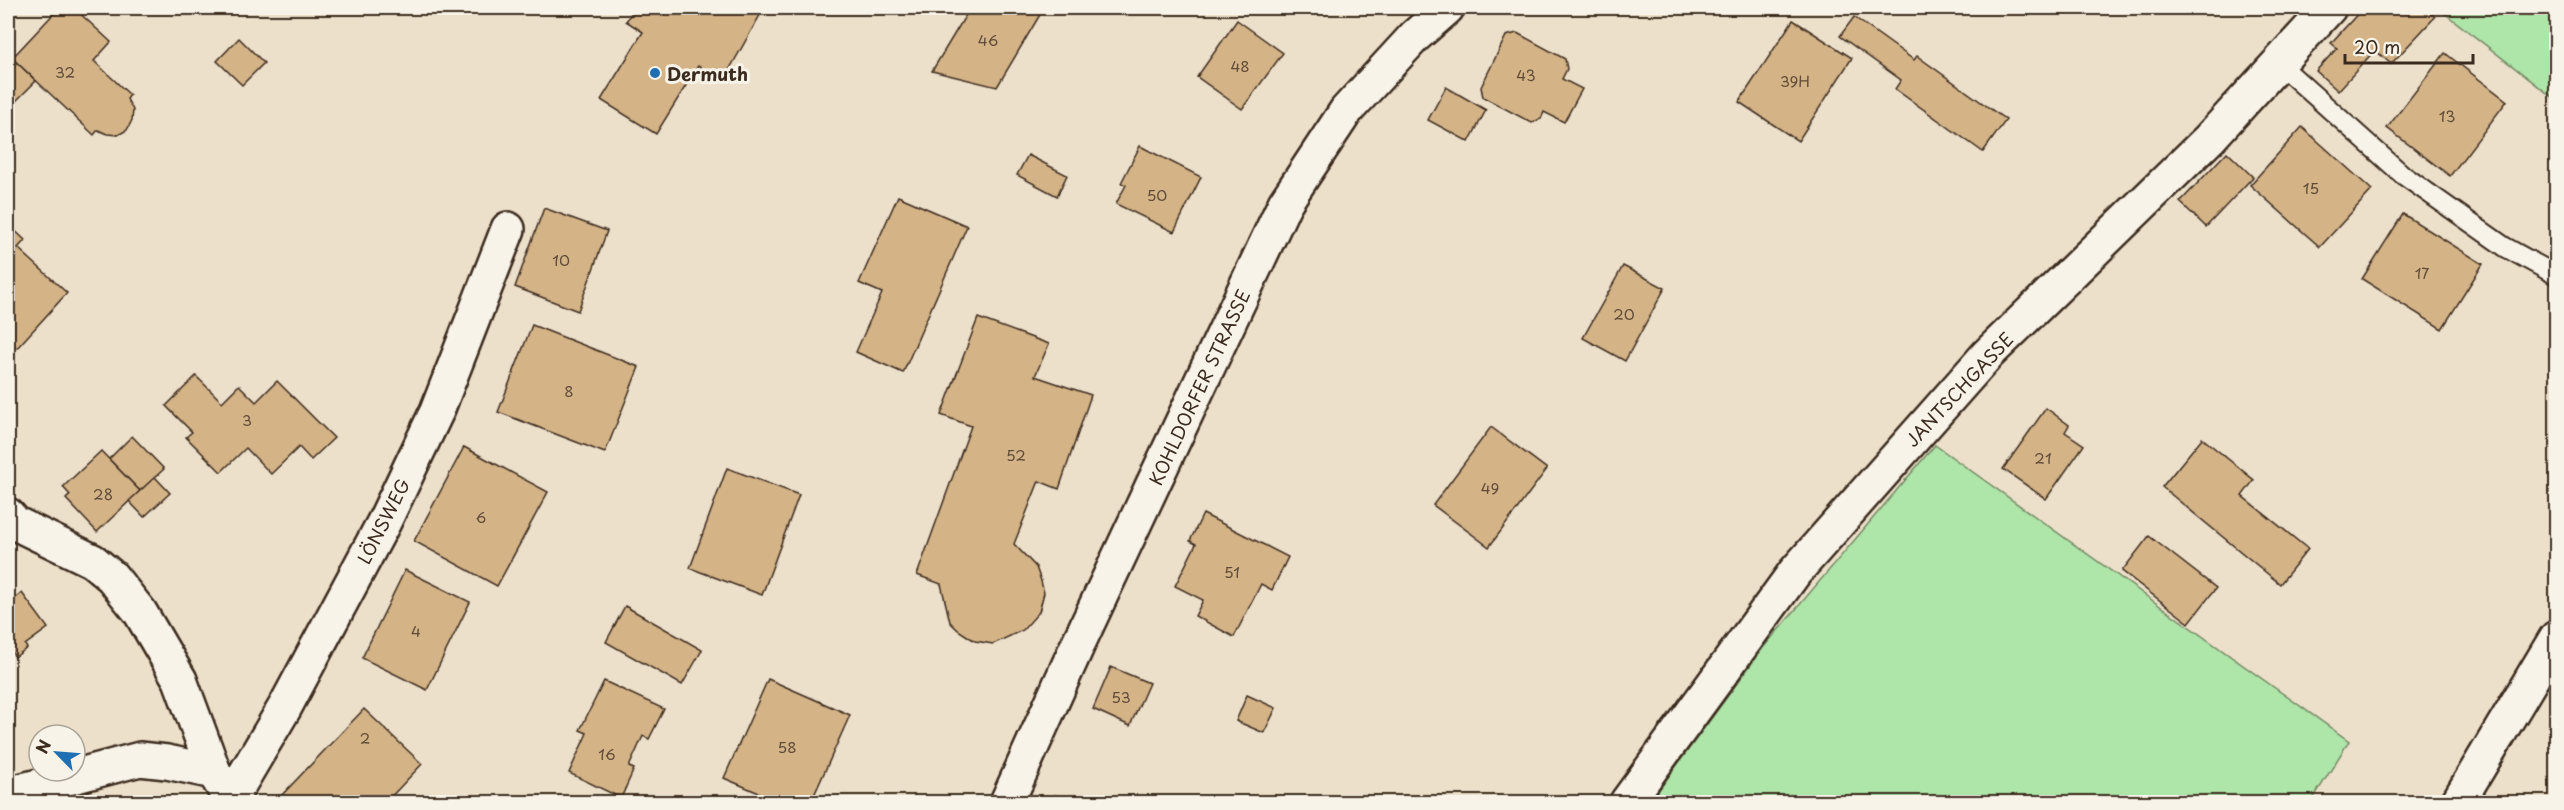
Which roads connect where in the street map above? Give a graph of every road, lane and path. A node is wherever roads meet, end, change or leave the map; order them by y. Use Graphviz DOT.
graph roads {
  1 [pos="1447,8"];
  2 [pos="2329,8"];
  3 [pos="2278,63"];
  4 [pos="508,229"];
  5 [pos="2556,275"];
  6 [pos="8,515"];
  7 [pos="2556,638"];
  8 [pos="225,792"];
  9 [pos="8,794"];
  10 [pos="1007,802"];
  11 [pos="1627,802"];
  12 [pos="2458,802"];
  1 -- 10 [label="street, KOHLDORFER STRASSE"];
  2 -- 3 [label="street, JANTSCHGASSE"];
  3 -- 5 [label="lane"];
  3 -- 11 [label="street, JANTSCHGASSE"];
  4 -- 8 [label="street, LÖNSWEG"];
  6 -- 8 [label="street"];
  7 -- 12 [label="street"];
  8 -- 9 [label="street"];
}
